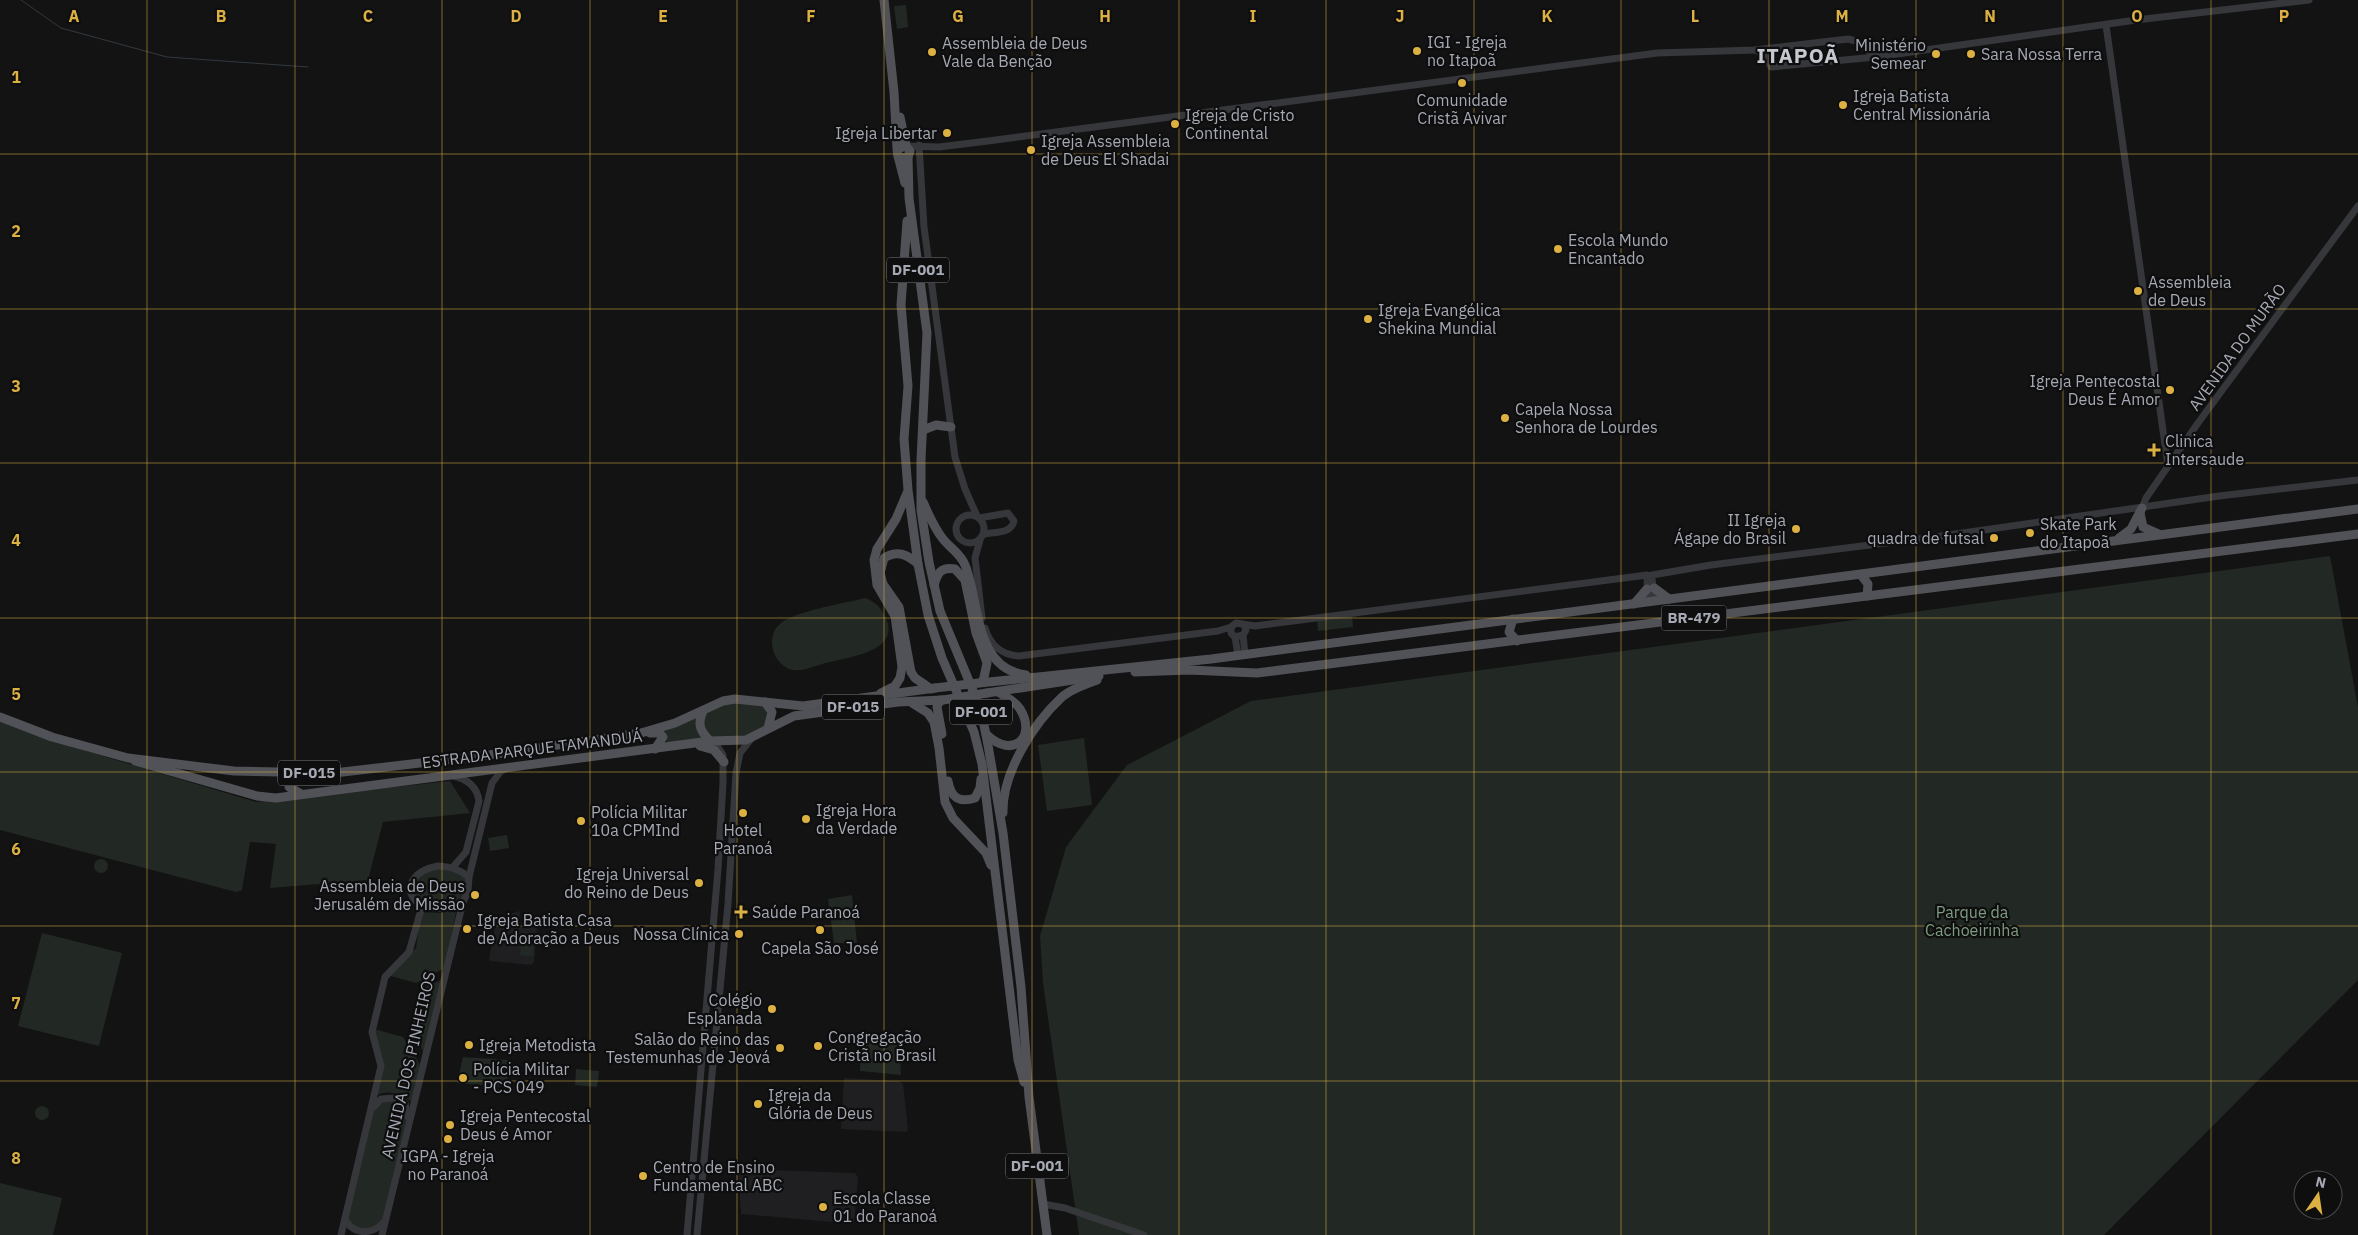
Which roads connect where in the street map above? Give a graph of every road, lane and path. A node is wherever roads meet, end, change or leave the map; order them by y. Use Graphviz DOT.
graph roads {
  1 [pos="884,0"];
  2 [pos="2309,0"];
  3 [pos="2106,25"];
  4 [pos="1861,46"];
  5 [pos="1767,48"];
  6 [pos="1755,50"];
  7 [pos="1765,56"];
  8 [pos="1876,57"];
  9 [pos="1855,59"];
  10 [pos="894,92"];
  11 [pos="919,145"];
  12 [pos="906,146"];
  13 [pos="939,147"];
  14 [pos="898,153"];
  15 [pos="920,154"];
  16 [pos="908,157"];
  17 [pos="910,203"];
  18 [pos="2358,206"];
  19 [pos="951,427"];
  20 [pos="923,430"];
  21 [pos="2168,466"];
  22 [pos="2358,480"];
  23 [pos="908,490"];
  24 [pos="920,494"];
  25 [pos="971,501"];
  26 [pos="2358,509"];
  27 [pos="2141,510"];
  28 [pos="967,515"];
  29 [pos="978,517"];
  30 [pos="984,534"];
  31 [pos="2358,534"];
  32 [pos="2161,535"];
  33 [pos="980,540"];
  34 [pos="2114,540"];
  35 [pos="967,543"];
  36 [pos="975,558"];
  37 [pos="918,564"];
  38 [pos="1861,575"];
  39 [pos="1650,580"];
  40 [pos="934,586"];
  41 [pos="1867,596"];
  42 [pos="1669,599"];
  43 [pos="1652,601"];
  44 [pos="1634,604"];
  45 [pos="1513,619"];
  46 [pos="1244,630"];
  47 [pos="1232,632"];
  48 [pos="1518,641"];
  49 [pos="1242,655"];
  50 [pos="1108,675"];
  51 [pos="1044,676"];
  52 [pos="981,682"];
  53 [pos="933,688"];
  54 [pos="998,692"];
  55 [pos="857,700"];
  56 [pos="942,700"];
  57 [pos="765,702"];
  58 [pos="907,702"];
  59 [pos="703,711"];
  60 [pos="0,717"];
  61 [pos="768,728"];
  62 [pos="641,733"];
  63 [pos="986,734"];
  64 [pos="753,737"];
  65 [pos="710,741"];
  66 [pos="656,748"];
  67 [pos="128,758"];
  68 [pos="724,762"];
  69 [pos="982,764"];
  70 [pos="508,768"];
  71 [pos="300,773"];
  72 [pos="450,775"];
  73 [pos="302,794"];
  74 [pos="722,806"];
  75 [pos="733,807"];
  76 [pos="1003,833"];
  77 [pos="453,867"];
  78 [pos="469,877"];
  79 [pos="996,879"];
  80 [pos="463,902"];
  81 [pos="422,906"];
  82 [pos="710,967"];
  83 [pos="722,969"];
  84 [pos="708,987"];
  85 [pos="720,988"];
  86 [pos="1029,1097"];
  87 [pos="371,1112"];
  88 [pos="409,1122"];
  89 [pos="690,1198"];
  90 [pos="700,1199"];
  91 [pos="1043,1204"];
  92 [pos="347,1211"];
  93 [pos="689,1214"];
  94 [pos="699,1214"];
  95 [pos="386,1219"];
  96 [pos="341,1235"];
  97 [pos="382,1235"];
  98 [pos="687,1235"];
  99 [pos="697,1235"];
  100 [pos="1047,1235"];
  101 [pos="1144,1235"];
  1 -- 10 [label="main road, DF-001"];
  2 -- 3 [label="street"];
  3 -- 8 [label="street"];
  3 -- 21 [label="street"];
  4 -- 5 [label="street"];
  4 -- 8 [label="street"];
  4 -- 9 [label="street"];
  5 -- 6 [label="street"];
  5 -- 7 [label="street"];
  6 -- 7 [label="street"];
  6 -- 13 [label="street"];
  7 -- 9 [label="street"];
  8 -- 9 [label="street"];
  10 -- 12 [label="main road, DF-001"];
  10 -- 14 [label="main road, DF-001"];
  11 -- 12 [label="street"];
  11 -- 13 [label="street"];
  11 -- 15 [label="street"];
  12 -- 14 [label="main road"];
  12 -- 16 [label="main road, DF-001"];
  13 -- 15 [label="street"];
  14 -- 16 [label="main road"];
  14 -- 17 [label="main road, DF-001"];
  15 -- 16 [label="street"];
  15 -- 19 [label="street"];
  16 -- 17 [label="main road, DF-001"];
  17 -- 20 [label="main road, DF-001"];
  17 -- 23 [label="main road"];
  18 -- 21 [label="street, AVENIDA DO MURÃO"];
  19 -- 20 [label="main road"];
  19 -- 25 [label="street"];
  20 -- 24 [label="main road, DF-001"];
  21 -- 27 [label="street, AVENIDA DO MURÃO"];
  22 -- 27 [label="street"];
  23 -- 37 [label="main road"];
  23 -- 55 [label="main road"];
  24 -- 40 [label="main road, DF-001"];
  24 -- 51 [label="main road"];
  25 -- 28 [label="street"];
  25 -- 29 [label="street"];
  26 -- 32 [label="main road, BR-479"];
  27 -- 32 [label="main road"];
  27 -- 34 [label="main road"];
  27 -- 39 [label="street"];
  28 -- 29 [label="street"];
  28 -- 35 [label="street"];
  29 -- 30 [label="street"];
  29 -- 30 [label="street"];
  30 -- 33 [label="street"];
  31 -- 41 [label="main road, BR-479"];
  32 -- 34 [label="main road, BR-479"];
  33 -- 35 [label="street"];
  33 -- 36 [label="street"];
  34 -- 38 [label="main road, BR-479"];
  35 -- 36 [label="street"];
  36 -- 47 [label="street"];
  37 -- 53 [label="main road"];
  37 -- 69 [label="main road, DF-001"];
  38 -- 41 [label="main road"];
  38 -- 42 [label="main road, BR-479"];
  39 -- 42 [label="main road"];
  39 -- 43 [label="street"];
  39 -- 44 [label="main road"];
  39 -- 46 [label="street"];
  40 -- 52 [label="main road"];
  40 -- 63 [label="main road, DF-001"];
  41 -- 48 [label="main road, BR-479"];
  42 -- 43 [label="main road, BR-479"];
  43 -- 44 [label="main road, BR-479"];
  44 -- 45 [label="main road, BR-479"];
  45 -- 48 [label="main road"];
  45 -- 49 [label="main road, BR-479"];
  46 -- 47 [label="street"];
  46 -- 47 [label="street"];
  46 -- 49 [label="street"];
  47 -- 49 [label="street"];
  48 -- 50 [label="main road, BR-479"];
  49 -- 51 [label="main road, BR-479"];
  50 -- 54 [label="main road, BR-479"];
  50 -- 76 [label="main road"];
  51 -- 52 [label="main road, ESTRADA PARQUE TAMANDUÁ / BR-479"];
  52 -- 53 [label="main road, ESTRADA PARQUE TAMANDUÁ, bridge"];
  53 -- 55 [label="main road, ESTRADA PARQUE TAMANDUÁ / DF-015"];
  54 -- 56 [label="main road, ESTRADA PARQUE TAMANDUÁ / BR-479, bridge"];
  54 -- 63 [label="main road"];
  55 -- 57 [label="main road, ESTRADA PARQUE TAMANDUÁ / DF-015"];
  56 -- 58 [label="main road, ESTRADA PARQUE TAMANDUÁ / DF-015"];
  56 -- 69 [label="main road"];
  57 -- 59 [label="main road, ESTRADA PARQUE TAMANDUÁ / DF-015"];
  57 -- 61 [label="main road"];
  58 -- 61 [label="main road, ESTRADA PARQUE TAMANDUÁ / DF-015"];
  58 -- 79 [label="main road"];
  59 -- 62 [label="main road, ESTRADA PARQUE TAMANDUÁ / DF-015"];
  59 -- 65 [label="main road"];
  60 -- 67 [label="main road, ESTRADA PARQUE TAMANDUÁ / DF-015"];
  61 -- 64 [label="main road, ESTRADA PARQUE TAMANDUÁ / DF-015"];
  62 -- 66 [label="main road"];
  62 -- 71 [label="main road, ESTRADA PARQUE TAMANDUÁ / DF-015"];
  63 -- 76 [label="main road, DF-001"];
  64 -- 65 [label="main road, ESTRADA PARQUE TAMANDUÁ / DF-015"];
  64 -- 75 [label="street"];
  65 -- 66 [label="main road, ESTRADA PARQUE TAMANDUÁ / DF-015"];
  65 -- 68 [label="street"];
  66 -- 68 [label="main road"];
  66 -- 70 [label="main road, ESTRADA PARQUE TAMANDUÁ / DF-015"];
  67 -- 71 [label="main road, ESTRADA PARQUE TAMANDUÁ / DF-015"];
  67 -- 73 [label="main road, ESTRADA PARQUE TAMANDUÁ / DF-015"];
  68 -- 74 [label="street"];
  69 -- 79 [label="main road, DF-001"];
  70 -- 72 [label="main road, ESTRADA PARQUE TAMANDUÁ / DF-015"];
  70 -- 78 [label="street"];
  71 -- 73 [label="main road"];
  72 -- 73 [label="main road, ESTRADA PARQUE TAMANDUÁ / DF-015"];
  72 -- 77 [label="street"];
  74 -- 75 [label="street"];
  74 -- 82 [label="street"];
  75 -- 83 [label="street"];
  76 -- 86 [label="main road, DF-001"];
  77 -- 78 [label="street"];
  77 -- 81 [label="street"];
  78 -- 80 [label="street"];
  79 -- 86 [label="main road, DF-001"];
  80 -- 81 [label="street"];
  80 -- 88 [label="street, AVENIDA DOS PINHEIROS"];
  81 -- 87 [label="street, AVENIDA DOS PINHEIROS"];
  82 -- 83 [label="street"];
  82 -- 84 [label="street"];
  83 -- 85 [label="street"];
  84 -- 85 [label="street"];
  84 -- 89 [label="street"];
  85 -- 90 [label="street"];
  86 -- 91 [label="main road, DF-001"];
  87 -- 88 [label="street"];
  87 -- 92 [label="street, AVENIDA DOS PINHEIROS"];
  88 -- 95 [label="street, AVENIDA DOS PINHEIROS"];
  89 -- 90 [label="street"];
  89 -- 93 [label="street"];
  90 -- 94 [label="street"];
  91 -- 100 [label="main road, DF-001"];
  91 -- 101 [label="street"];
  92 -- 95 [label="street"];
  92 -- 96 [label="street, AVENIDA DOS PINHEIROS"];
  93 -- 94 [label="street"];
  93 -- 98 [label="street"];
  94 -- 99 [label="street"];
  95 -- 97 [label="street, AVENIDA DOS PINHEIROS"];
}
